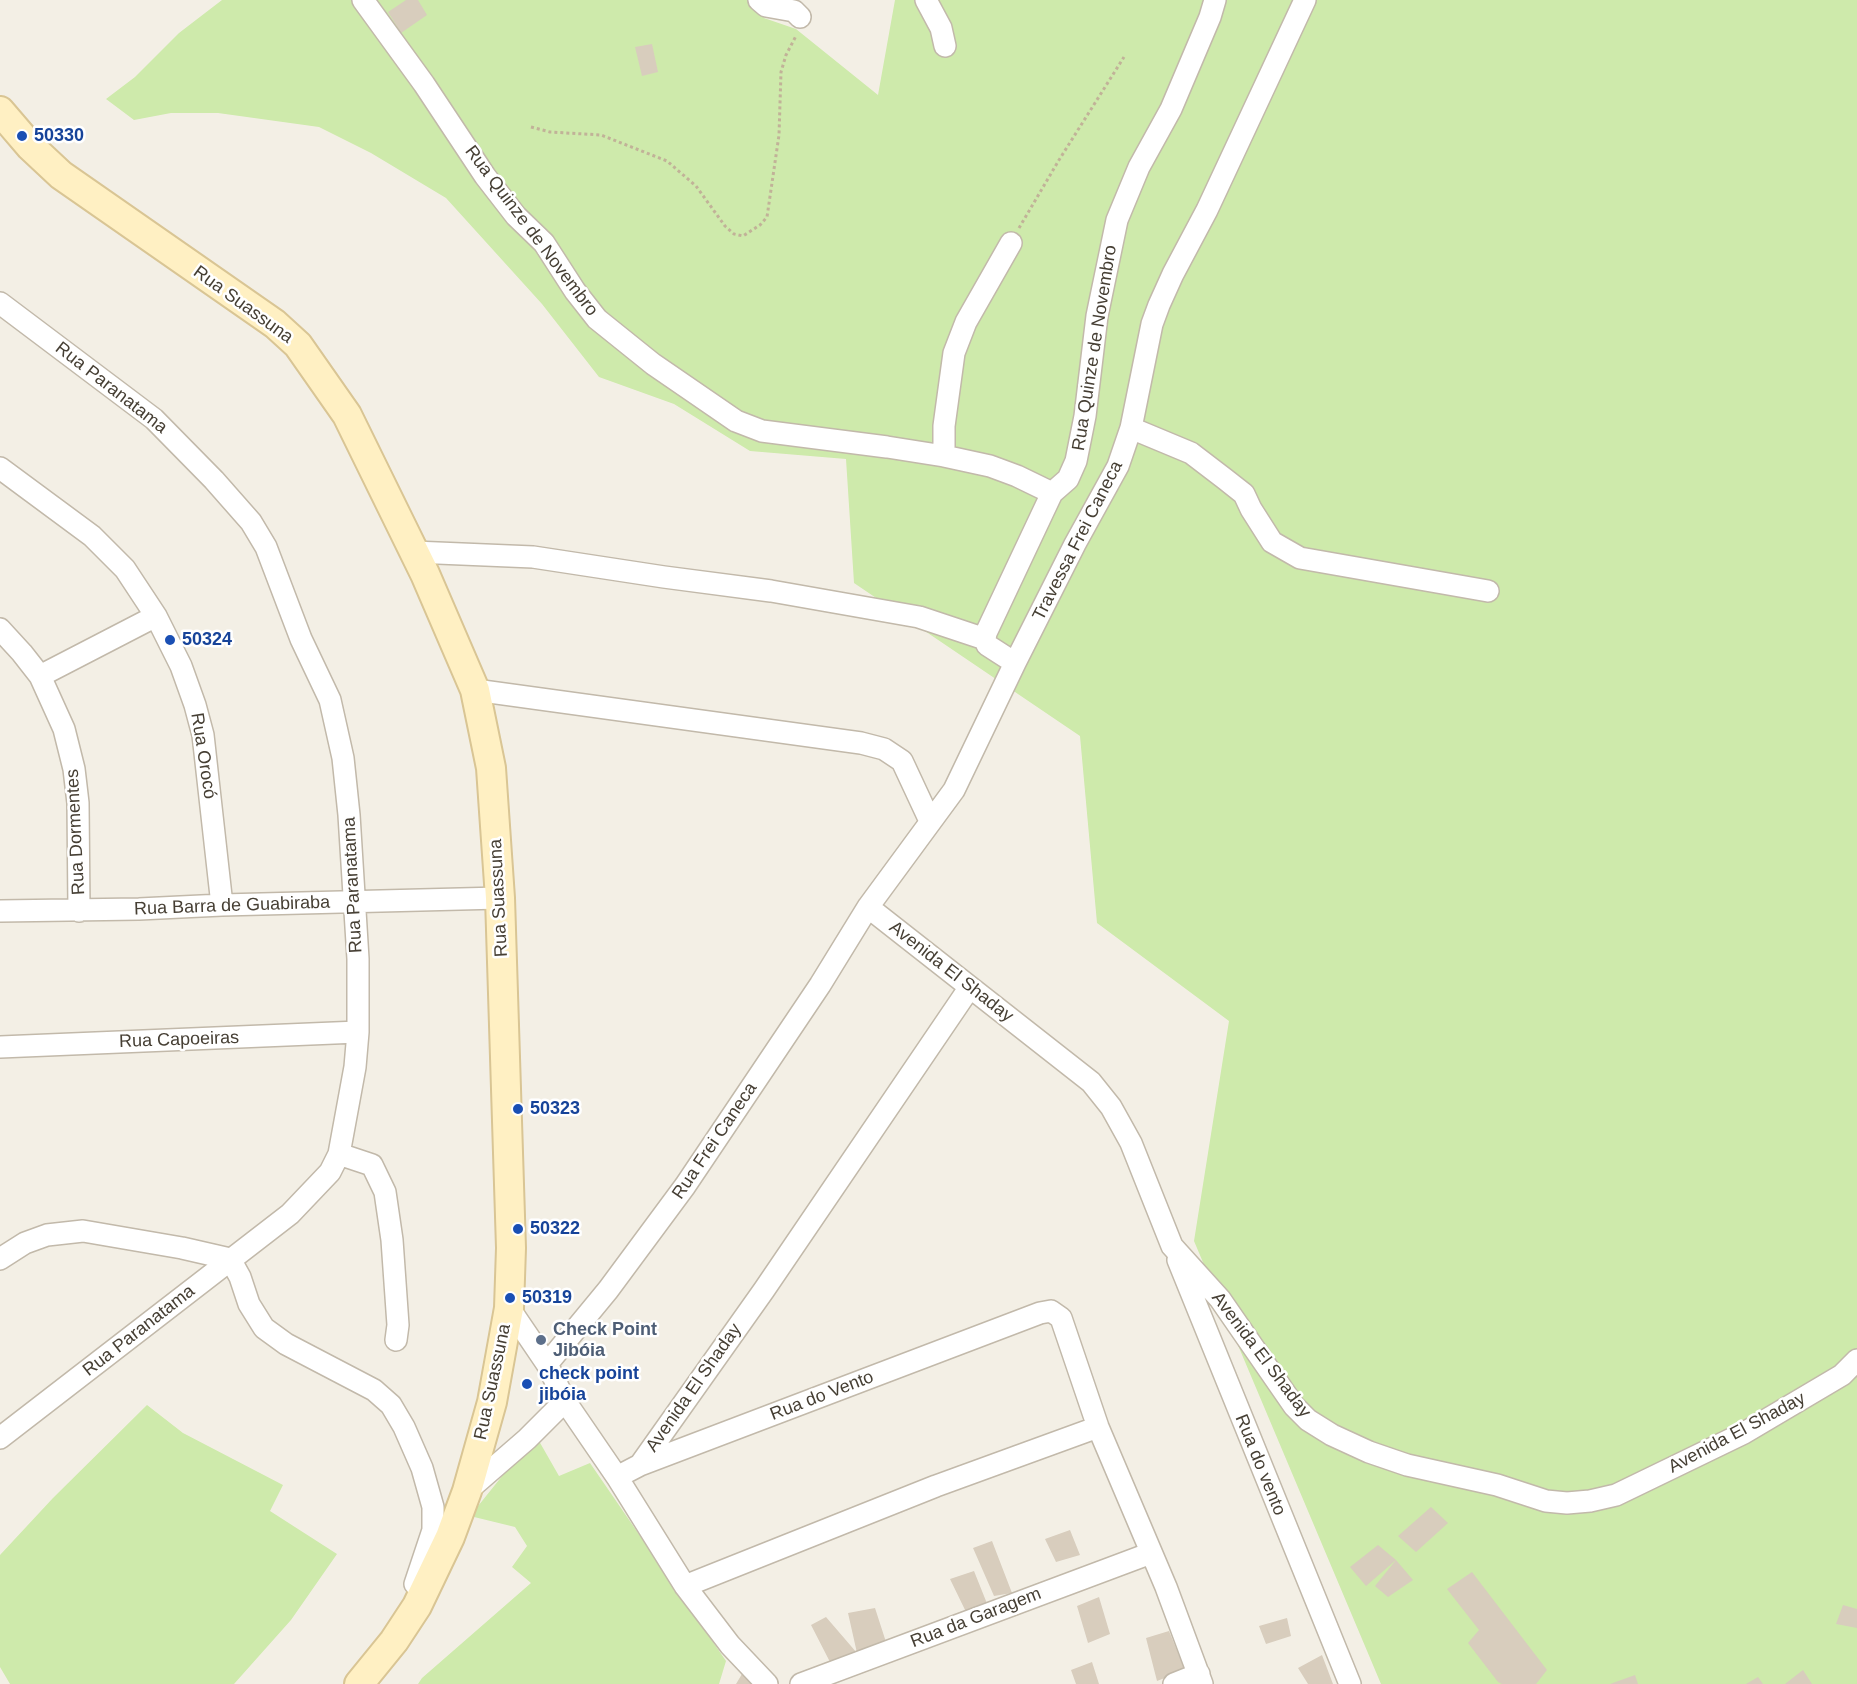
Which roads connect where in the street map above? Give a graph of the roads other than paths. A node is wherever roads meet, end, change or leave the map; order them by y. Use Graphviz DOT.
graph roads {
  1 [pos="363,0"];
  2 [pos="759,0"];
  3 [pos="926,0"];
  4 [pos="1215,0"];
  5 [pos="1305,0"];
  6 [pos="800,17"];
  7 [pos="945,46"];
  8 [pos="5,129"];
  9 [pos="1011,243"];
  10 [pos="0,303"];
  11 [pos="1131,428"];
  12 [pos="944,456"];
  13 [pos="0,468"];
  14 [pos="1052,493"];
  15 [pos="414,552"];
  16 [pos="1488,591"];
  17 [pos="156,616"];
  18 [pos="0,629"];
  19 [pos="985,639"];
  20 [pos="1015,663"];
  21 [pos="40,676"];
  22 [pos="475,690"];
  23 [pos="930,821"];
  24 [pos="500,898"];
  25 [pos="353,903"];
  26 [pos="222,905"];
  27 [pos="868,907"];
  28 [pos="0,911"];
  29 [pos="80,911"];
  30 [pos="970,987"];
  31 [pos="358,1032"];
  32 [pos="0,1047"];
  33 [pos="339,1154"];
  34 [pos="1172,1246"];
  35 [pos="0,1259"];
  36 [pos="230,1259"];
  37 [pos="509,1308"];
  38 [pos="396,1340"];
  39 [pos="1857,1360"];
  40 [pos="547,1364"];
  41 [pos="565,1401"];
  42 [pos="1098,1427"];
  43 [pos="0,1438"];
  44 [pos="640,1465"];
  45 [pos="617,1477"];
  46 [pos="467,1491"];
  47 [pos="1151,1553"];
  48 [pos="685,1586"];
  49 [pos="394,1641"];
  50 [pos="1201,1679"];
  51 [pos="358,1684"];
  52 [pos="767,1684"];
  53 [pos="801,1684"];
  54 [pos="1174,1684"];
  55 [pos="1350,1684"];
  1 -- 12 [label="street, Rua Quinze de Novembro"];
  2 -- 6 [label="street"];
  3 -- 7 [label="street"];
  4 -- 14 [label="street, Rua Quinze de Novembro"];
  5 -- 11 [label="street, Travessa Frei Caneca"];
  8 -- 15 [label="street, Rua Suassuna"];
  9 -- 12 [label="street"];
  10 -- 25 [label="street, Rua Paranatama"];
  11 -- 16 [label="street"];
  11 -- 20 [label="street, Travessa Frei Caneca"];
  12 -- 14 [label="street, Rua Quinze de Novembro"];
  13 -- 17 [label="street, Rua Orocó"];
  14 -- 19 [label="street, Rua Quinze de Novembro"];
  15 -- 19 [label="street"];
  15 -- 22 [label="street, Rua Suassuna"];
  17 -- 21 [label="street"];
  17 -- 26 [label="street, Rua Orocó"];
  18 -- 21 [label="street, Rua Dormentes"];
  19 -- 20 [label="street"];
  20 -- 23 [label="street, Travessa Frei Caneca"];
  21 -- 29 [label="street, Rua Dormentes"];
  22 -- 23 [label="street"];
  22 -- 24 [label="street, Rua Suassuna"];
  23 -- 27 [label="street, Travessa Frei Caneca"];
  24 -- 25 [label="street, Rua Barra de Guabiraba"];
  24 -- 37 [label="street, Rua Suassuna"];
  25 -- 26 [label="street, Rua Barra de Guabiraba"];
  25 -- 31 [label="street, Rua Paranatama"];
  26 -- 29 [label="street, Rua Barra de Guabiraba"];
  27 -- 30 [label="street, Avenida El Shaday"];
  27 -- 40 [label="street, Rua Frei Caneca"];
  28 -- 29 [label="street, Rua Barra de Guabiraba"];
  30 -- 34 [label="street, Avenida El Shaday"];
  30 -- 44 [label="street, Avenida El Shaday"];
  31 -- 32 [label="street, Rua Capoeiras"];
  31 -- 33 [label="street, Rua Paranatama"];
  33 -- 36 [label="street, Rua Paranatama"];
  33 -- 38 [label="street"];
  34 -- 39 [label="street, Avenida El Shaday"];
  34 -- 55 [label="street, Rua do vento"];
  35 -- 36 [label="street"];
  36 -- 43 [label="street, Rua Paranatama"];
  36 -- 49 [label="street"];
  37 -- 40 [label="street"];
  37 -- 46 [label="street, Rua Suassuna"];
  40 -- 41 [label="street"];
  41 -- 45 [label="street"];
  41 -- 46 [label="street"];
  42 -- 44 [label="street, Rua do Vento"];
  42 -- 47 [label="street"];
  42 -- 48 [label="street"];
  44 -- 45 [label="street, Rua do Vento"];
  45 -- 48 [label="street"];
  46 -- 49 [label="street, Rua Suassuna"];
  47 -- 50 [label="street"];
  47 -- 53 [label="street, Rua da Garagem"];
  48 -- 52 [label="street"];
  49 -- 51 [label="street, Rua Suassuna"];
  50 -- 54 [label="street"];
}
